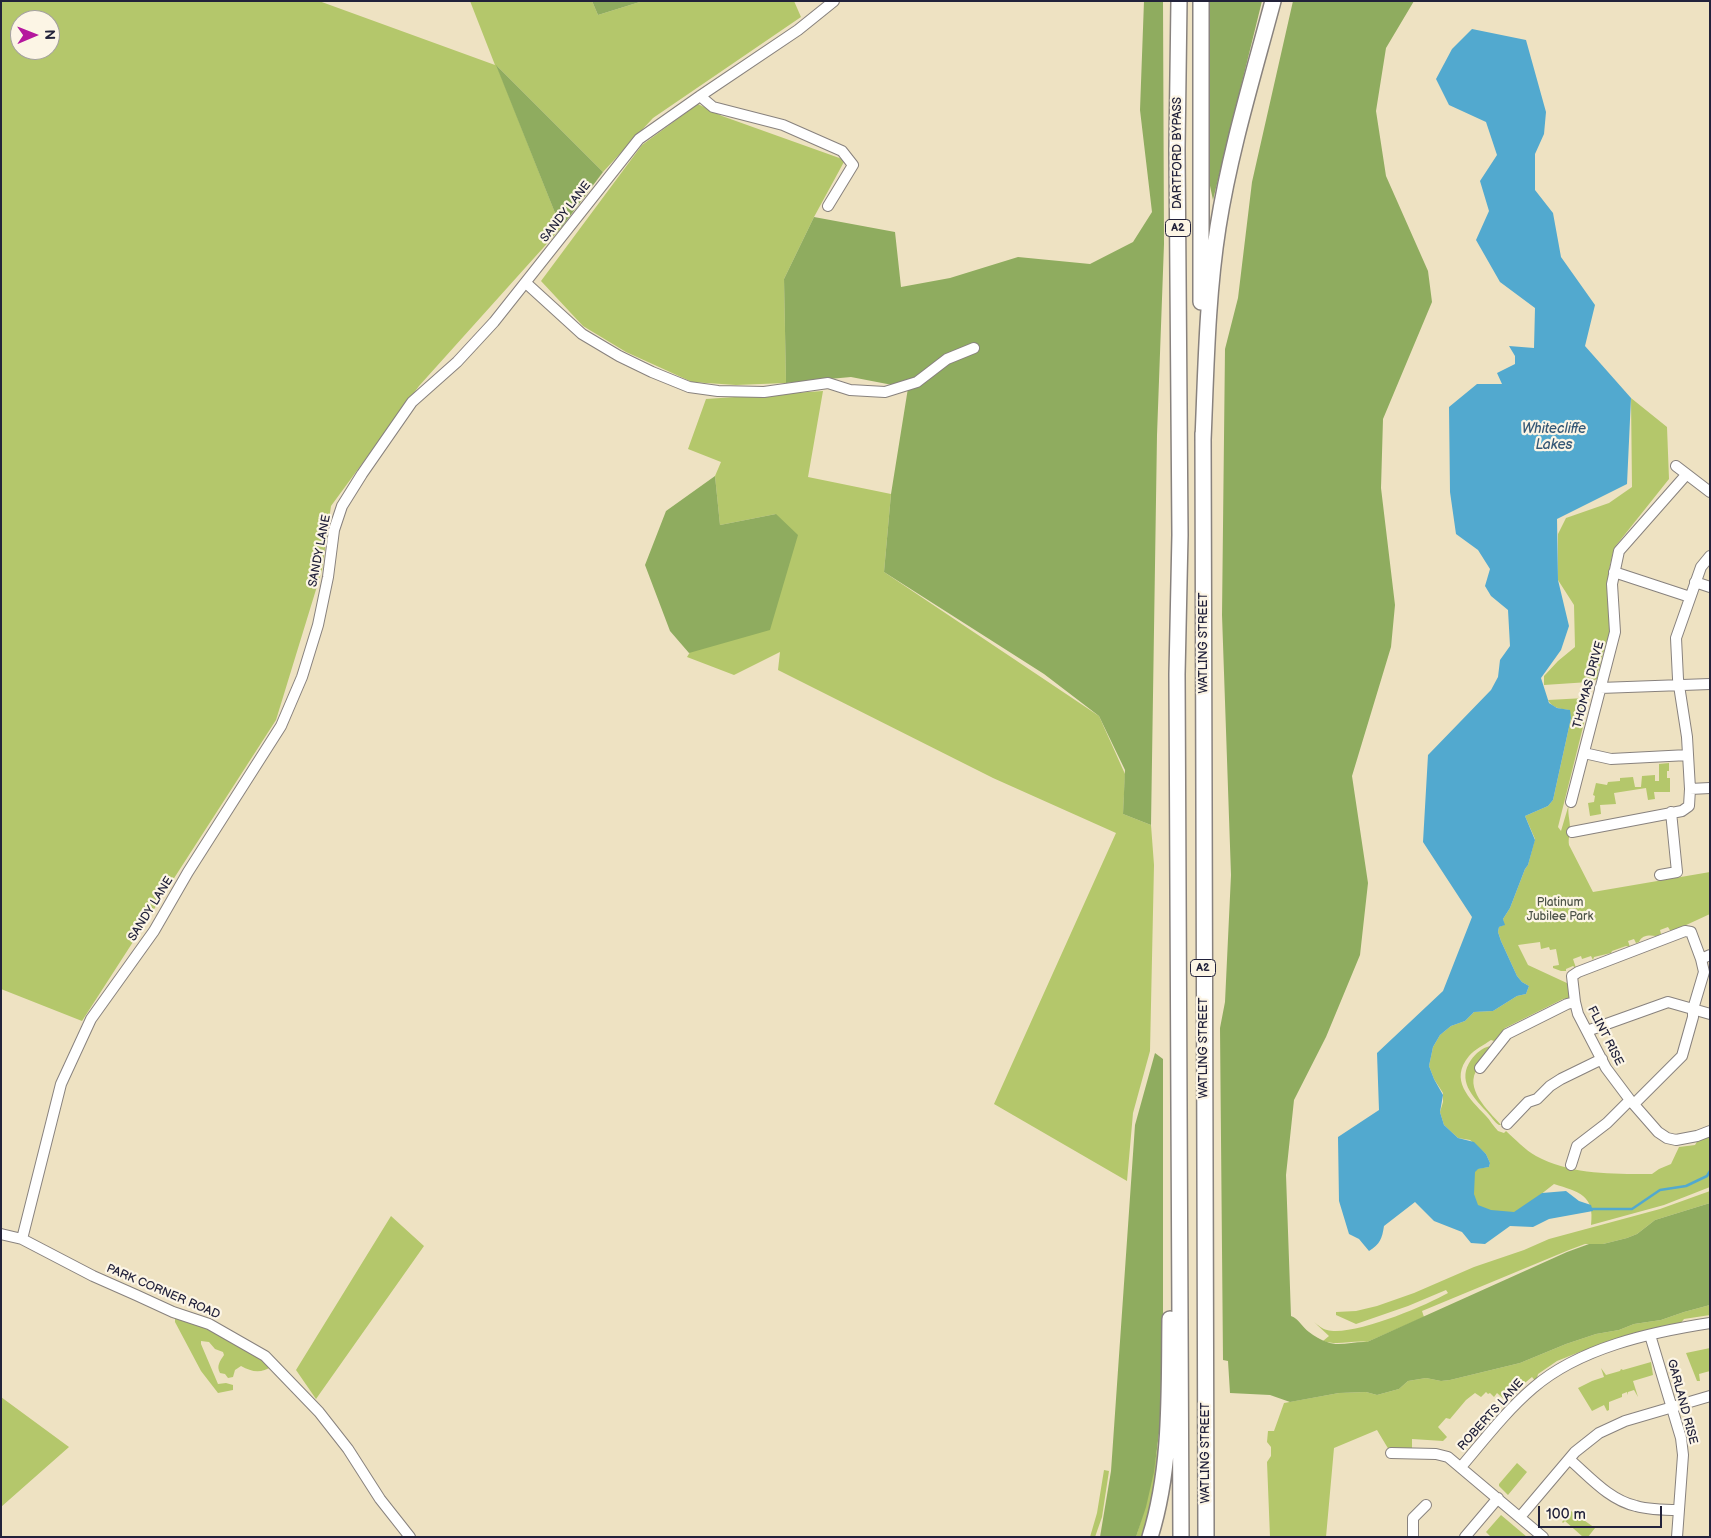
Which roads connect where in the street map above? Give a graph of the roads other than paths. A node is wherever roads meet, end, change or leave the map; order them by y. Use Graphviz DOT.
graph roads {
  1 [pos="834,1"];
  2 [pos="1179,1"];
  3 [pos="1201,1"];
  4 [pos="1274,1"];
  5 [pos="700,96"];
  6 [pos="828,206"];
  7 [pos="526,283"];
  8 [pos="974,348"];
  9 [pos="1203,435"];
  10 [pos="1180,454"];
  11 [pos="1676,466"];
  12 [pos="1686,474"];
  13 [pos="1710,492"];
  14 [pos="1710,556"];
  15 [pos="1614,572"];
  16 [pos="1695,582"];
  17 [pos="1710,587"];
  18 [pos="1690,597"];
  19 [pos="1710,684"];
  20 [pos="1680,685"];
  21 [pos="1600,688"];
  22 [pos="1584,753"];
  23 [pos="1688,755"];
  24 [pos="1710,788"];
  25 [pos="1690,789"];
  26 [pos="1571,802"];
  27 [pos="1671,812"];
  28 [pos="1572,832"];
  29 [pos="1660,875"];
  30 [pos="1706,957"];
  31 [pos="1575,1002"];
  32 [pos="1693,1009"];
  33 [pos="1710,1014"];
  34 [pos="1587,1031"];
  35 [pos="1602,1059"];
  36 [pos="1480,1068"];
  37 [pos="1632,1102"];
  38 [pos="1507,1124"];
  39 [pos="1710,1131"];
  40 [pos="1180,1155"];
  41 [pos="1571,1165"];
  42 [pos="1,1234"];
  43 [pos="22,1239"];
  44 [pos="1710,1323"];
  45 [pos="1650,1335"];
  46 [pos="1710,1396"];
  47 [pos="1672,1406"];
  48 [pos="1392,1453"];
  49 [pos="1569,1459"];
  50 [pos="1461,1467"];
  51 [pos="1498,1498"];
  52 [pos="1426,1504"];
  53 [pos="1679,1510"];
  54 [pos="1520,1517"];
  55 [pos="410,1537"];
  56 [pos="1150,1537"];
  57 [pos="1181,1537"];
  58 [pos="1207,1537"];
  59 [pos="1412,1537"];
  60 [pos="1465,1537"];
  61 [pos="1542,1537"];
  62 [pos="1677,1537"];
  1 -- 5 [label="street, SANDY LANE"];
  2 -- 10 [label="highway, DARTFORD BYPASS / A2"];
  3 -- 9 [label="highway, DARTFORD BYPASS / A2"];
  4 -- 9 [label="highway, A2"];
  5 -- 6 [label="street"];
  5 -- 7 [label="street, SANDY LANE"];
  7 -- 8 [label="street"];
  7 -- 43 [label="street, SANDY LANE"];
  9 -- 58 [label="highway, WATLING STREET / A2"];
  10 -- 40 [label="highway, WATLING STREET / A2"];
  11 -- 12 [label="street"];
  12 -- 13 [label="street"];
  12 -- 15 [label="street, THOMAS DRIVE"];
  14 -- 16 [label="street"];
  15 -- 18 [label="street"];
  15 -- 21 [label="street, THOMAS DRIVE"];
  16 -- 17 [label="street"];
  16 -- 18 [label="street"];
  18 -- 20 [label="street"];
  19 -- 20 [label="street"];
  20 -- 21 [label="street"];
  20 -- 23 [label="street"];
  21 -- 22 [label="street, THOMAS DRIVE"];
  22 -- 23 [label="street"];
  22 -- 26 [label="street, THOMAS DRIVE"];
  23 -- 25 [label="street"];
  24 -- 25 [label="street"];
  25 -- 27 [label="street"];
  27 -- 28 [label="street"];
  27 -- 29 [label="street"];
  30 -- 31 [label="street, FLINT RISE"];
  30 -- 32 [label="street"];
  31 -- 34 [label="street, FLINT RISE"];
  31 -- 36 [label="street"];
  32 -- 33 [label="street"];
  32 -- 34 [label="street"];
  32 -- 37 [label="street"];
  34 -- 35 [label="street, FLINT RISE"];
  35 -- 37 [label="street, FLINT RISE"];
  35 -- 38 [label="street"];
  37 -- 39 [label="street, FLINT RISE"];
  37 -- 41 [label="street"];
  40 -- 56 [label="highway"];
  40 -- 57 [label="highway, WATLING STREET / A2"];
  42 -- 43 [label="street, PARK CORNER ROAD"];
  43 -- 55 [label="street, PARK CORNER ROAD"];
  44 -- 45 [label="street, ROBERTS LANE"];
  45 -- 47 [label="street, GARLAND RISE"];
  45 -- 50 [label="street, ROBERTS LANE"];
  46 -- 47 [label="street"];
  47 -- 49 [label="street"];
  47 -- 53 [label="street, GARLAND RISE"];
  48 -- 50 [label="street"];
  49 -- 53 [label="street"];
  49 -- 54 [label="street"];
  50 -- 51 [label="street"];
  51 -- 54 [label="street"];
  51 -- 60 [label="street"];
  52 -- 59 [label="street"];
  53 -- 62 [label="street, GARLAND RISE"];
  54 -- 61 [label="street"];
}
